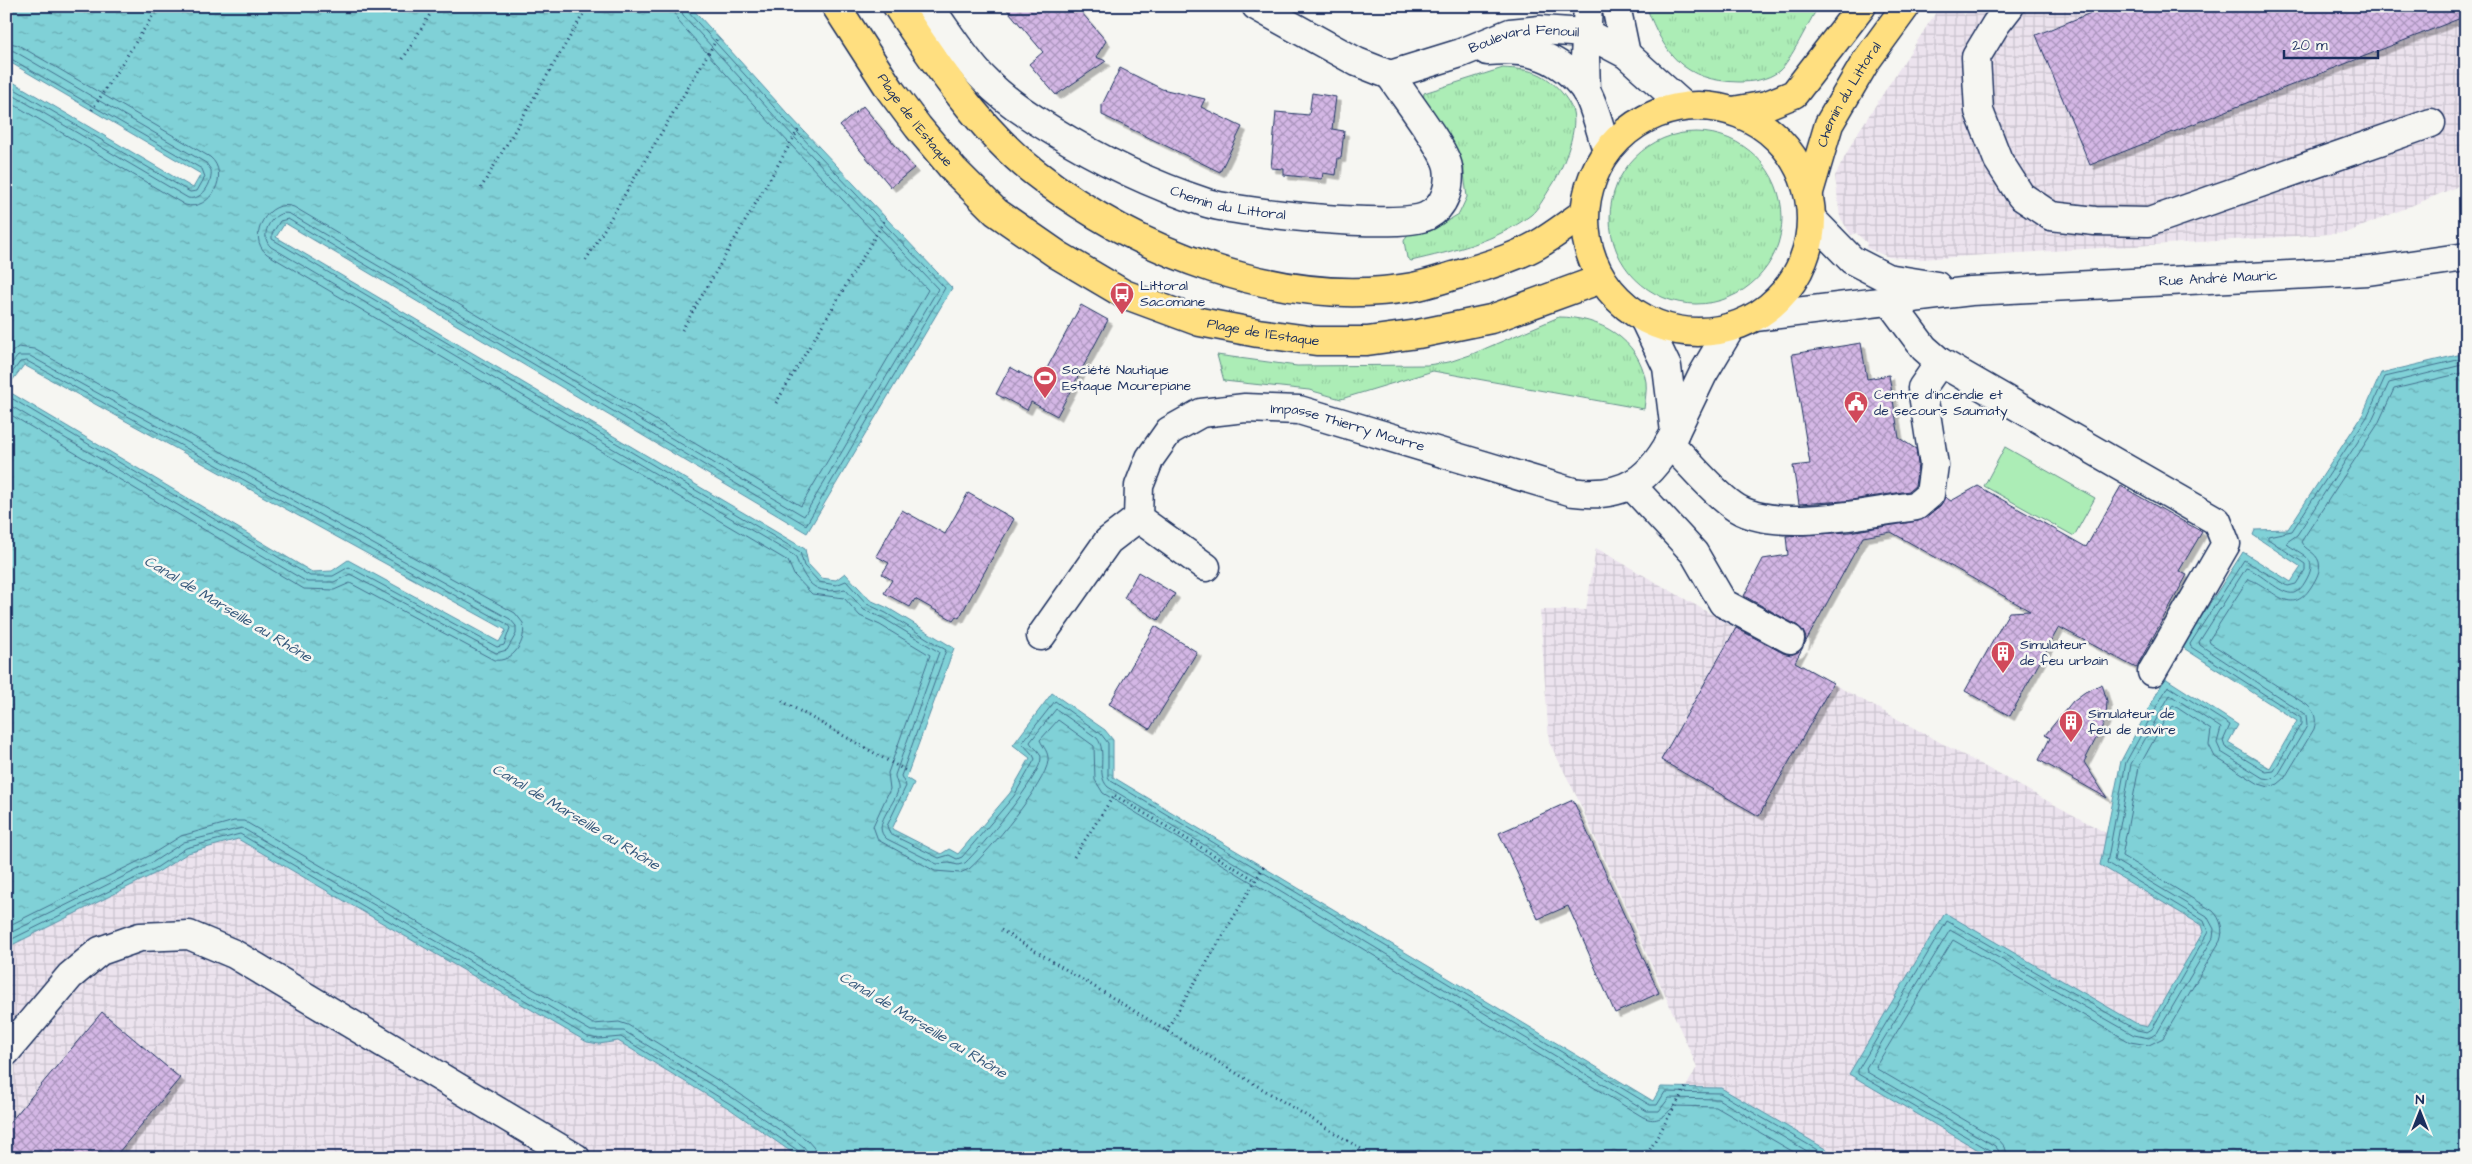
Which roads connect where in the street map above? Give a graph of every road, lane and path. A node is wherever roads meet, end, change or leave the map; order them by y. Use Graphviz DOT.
graph roads {
  1 [pos="159,6"];
  2 [pos="435,6"];
  3 [pos="588,6"];
  4 [pos="836,6"];
  5 [pos="897,6"];
  6 [pos="929,6"];
  7 [pos="1256,6"];
  8 [pos="1588,6"];
  9 [pos="1616,6"];
  10 [pos="1862,6"];
  11 [pos="1906,6"];
  12 [pos="2010,6"];
  13 [pos="1586,33"];
  14 [pos="718,37"];
  15 [pos="1461,53"];
  16 [pos="1626,54"];
  17 [pos="403,59"];
  18 [pos="1390,75"];
  19 [pos="1586,92"];
  20 [pos="1684,106"];
  21 [pos="92,110"];
  22 [pos="1733,111"];
  23 [pos="2431,123"];
  24 [pos="800,128"];
  25 [pos="1607,150"];
  26 [pos="481,188"];
  27 [pos="1808,192"];
  28 [pos="1584,213"];
  29 [pos="886,218"];
  30 [pos="1812,219"];
  31 [pos="2466,257"];
  32 [pos="586,260"];
  33 [pos="1601,279"];
  34 [pos="1971,291"];
  35 [pos="1889,300"];
  36 [pos="1644,319"];
  37 [pos="1743,322"];
  38 [pos="682,330"];
  39 [pos="1940,362"];
  40 [pos="776,402"];
  41 [pos="1672,438"];
  42 [pos="1632,486"];
  43 [pos="1138,518"];
  44 [pos="1206,567"];
  45 [pos="1041,636"];
  46 [pos="1790,639"];
  47 [pos="2152,672"];
  48 [pos="782,700"];
  49 [pos="908,772"];
  50 [pos="1074,857"];
  51 [pos="1264,866"];
  52 [pos="1255,880"];
  53 [pos="1001,930"];
  54 [pos="1166,1031"];
  55 [pos="6,1052"];
  56 [pos="1686,1087"];
  57 [pos="540,1149"];
  58 [pos="576,1158"];
  59 [pos="1376,1158"];
  60 [pos="1645,1158"];
  1 -- 21 [label="path"];
  2 -- 17 [label="path"];
  3 -- 26 [label="path"];
  4 -- 33 [label="main road, Plage de l'Estaque"];
  5 -- 28 [label="main road"];
  6 -- 18 [label="street, Chemin du Littoral"];
  7 -- 18 [label="street"];
  8 -- 13 [label="street"];
  9 -- 16 [label="street"];
  10 -- 22 [label="main road"];
  11 -- 27 [label="main road, Chemin du Littoral"];
  12 -- 23 [label="street"];
  13 -- 15 [label="street, Boulevard Fenouil"];
  13 -- 16 [label="street, Boulevard Fenouil"];
  13 -- 19 [label="street"];
  14 -- 32 [label="path"];
  15 -- 18 [label="street, Boulevard Fenouil"];
  15 -- 19 [label="street, Boulevard Fenouil"];
  16 -- 20 [label="street, Boulevard Fenouil"];
  19 -- 25 [label="street, Boulevard Fenouil"];
  20 -- 22 [label="main road"];
  20 -- 25 [label="main road"];
  22 -- 27 [label="main road"];
  24 -- 38 [label="path"];
  25 -- 28 [label="main road"];
  27 -- 30 [label="main road"];
  28 -- 33 [label="main road"];
  29 -- 40 [label="path"];
  30 -- 34 [label="street, Rue André Mauric"];
  30 -- 37 [label="main road"];
  31 -- 34 [label="street, Rue André Mauric"];
  33 -- 36 [label="main road"];
  34 -- 35 [label="street, Rue André Mauric"];
  35 -- 37 [label="street, Rue André Mauric"];
  35 -- 39 [label="street"];
  36 -- 37 [label="main road"];
  36 -- 41 [label="street"];
  37 -- 41 [label="street"];
  39 -- 41 [label="street"];
  39 -- 47 [label="street"];
  41 -- 42 [label="street"];
  42 -- 43 [label="street, Impasse Thierry Mourre"];
  42 -- 46 [label="street"];
  43 -- 44 [label="street"];
  43 -- 45 [label="street"];
  48 -- 49 [label="path"];
  50 -- 52 [label="path"];
  51 -- 52 [label="path"];
  52 -- 54 [label="path"];
  53 -- 54 [label="path"];
  54 -- 59 [label="path"];
  55 -- 57 [label="street"];
  56 -- 60 [label="path"];
  57 -- 58 [label="street"];
}
